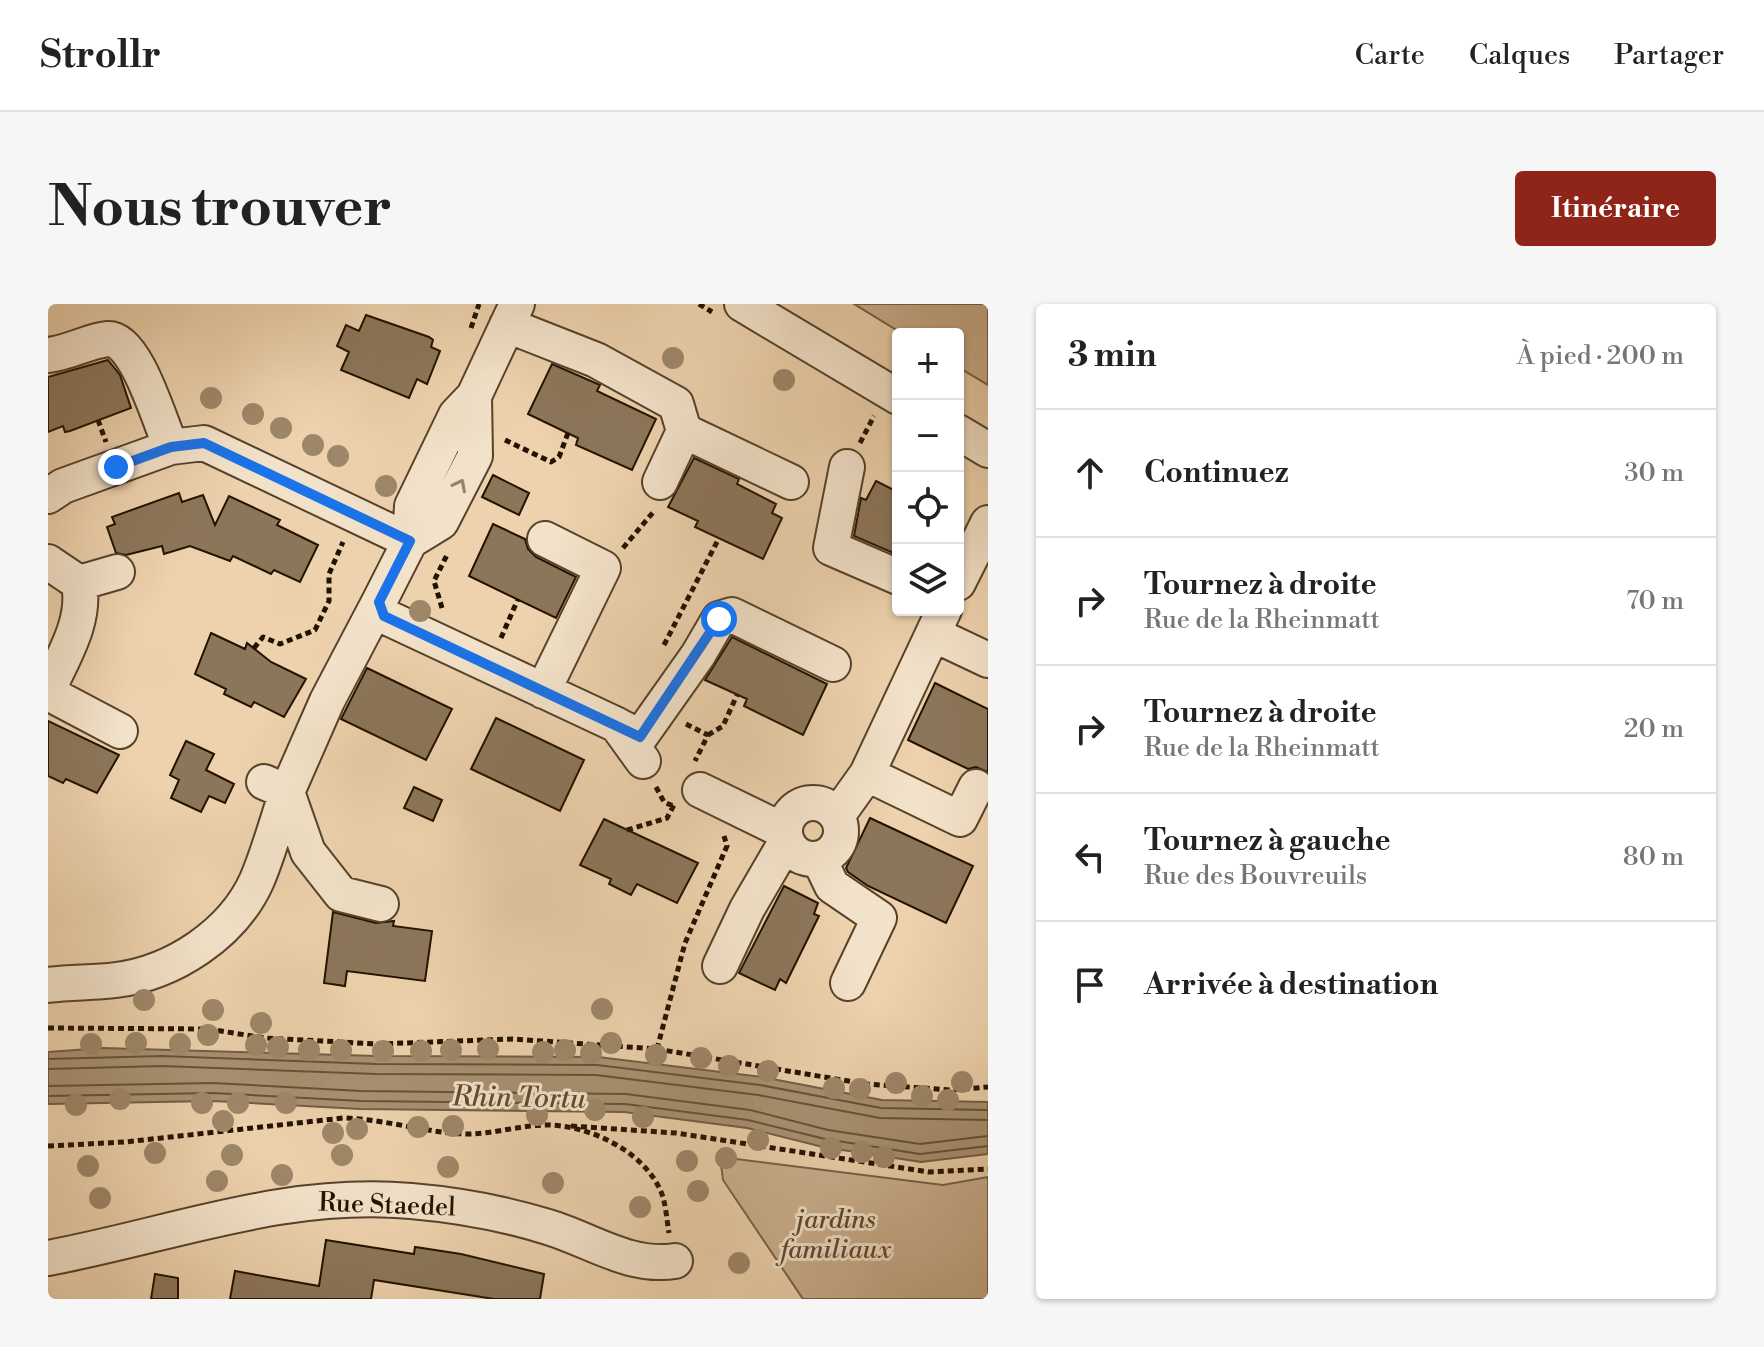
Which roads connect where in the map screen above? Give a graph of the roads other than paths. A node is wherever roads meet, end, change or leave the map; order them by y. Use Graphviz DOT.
graph roads {
  1 [pos="742,304"];
  2 [pos="512,314"];
  3 [pos="48,355"];
  4 [pos="892,393"];
  5 [pos="684,431"];
  6 [pos="165,435"];
  7 [pos="964,436"];
  8 [pos="988,450"];
  9 [pos="847,467"];
  10 [pos="660,482"];
  11 [pos="791,482"];
  12 [pos="48,496"];
  13 [pos="988,523"];
  14 [pos="545,539"];
  15 [pos="410,541"];
  16 [pos="48,562"];
  17 [pos="964,571"];
  18 [pos="117,572"];
  19 [pos="892,574"];
  20 [pos="79,583"];
  21 [pos="379,602"];
  22 [pos="939,622"];
  23 [pos="988,660"];
  24 [pos="833,664"];
  25 [pos="550,677"];
  26 [pos="617,725"];
  27 [pos="120,731"];
  28 [pos="643,761"];
  29 [pos="867,774"];
  30 [pos="276,787"];
  31 [pos="976,787"];
  32 [pos="693,801"];
  33 [pos="837,816"];
  34 [pos="785,837"];
  35 [pos="819,859"];
  36 [pos="381,904"];
  37 [pos="720,966"];
  38 [pos="848,983"];
  39 [pos="48,985"];
  40 [pos="48,1258"];
  41 [pos="675,1261"];
  1 -- 4 [label="street"];
  2 -- 5 [label="street"];
  2 -- 15 [label="street"];
  3 -- 6 [label="street"];
  5 -- 10 [label="street"];
  5 -- 11 [label="street"];
  6 -- 12 [label="street"];
  6 -- 15 [label="street"];
  7 -- 8 [label="street"];
  9 -- 19 [label="street"];
  13 -- 17 [label="street"];
  14 -- 25 [label="street"];
  15 -- 21 [label="street"];
  16 -- 20 [label="street"];
  18 -- 20 [label="street"];
  20 -- 27 [label="street"];
  21 -- 25 [label="street"];
  21 -- 30 [label="street"];
  22 -- 23 [label="street"];
  22 -- 29 [label="street"];
  24 -- 26 [label="street"];
  25 -- 26 [label="street"];
  26 -- 28 [label="street"];
  29 -- 31 [label="street"];
  29 -- 33 [label="street"];
  30 -- 36 [label="street"];
  30 -- 39 [label="street"];
  32 -- 34 [label="street"];
  33 -- 34 [label="street"];
  33 -- 35 [label="street"];
  34 -- 35 [label="street"];
  34 -- 37 [label="street"];
  35 -- 38 [label="street"];
  40 -- 41 [label="street, Rue Staedel"];
}
